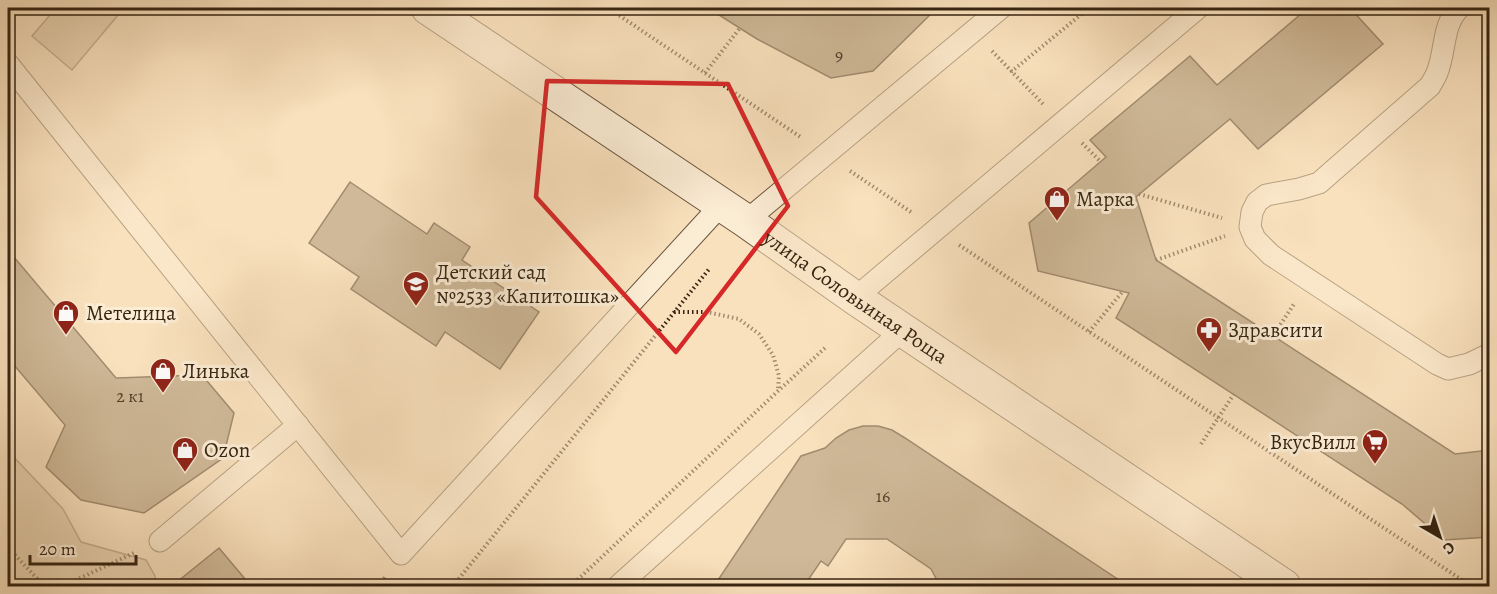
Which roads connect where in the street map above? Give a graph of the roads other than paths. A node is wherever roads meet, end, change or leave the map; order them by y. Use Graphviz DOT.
graph roads {
  1 [pos="428,8"];
  2 [pos="1001,8"];
  3 [pos="1198,8"];
  4 [pos="1459,8"];
  5 [pos="8,64"];
  6 [pos="734,213"];
  7 [pos="855,298"];
  8 [pos="903,330"];
  9 [pos="1490,354"];
  10 [pos="298,425"];
  11 [pos="160,541"];
  12 [pos="618,586"];
  13 [pos="1284,586"];
  1 -- 6 [label="street, улица Соловьиная Роща"];
  2 -- 6 [label="lane"];
  3 -- 7 [label="lane"];
  4 -- 9 [label="lane"];
  5 -- 10 [label="lane"];
  6 -- 7 [label="street, улица Соловьиная Роща"];
  6 -- 10 [label="lane"];
  7 -- 8 [label="street, улица Соловьиная Роща"];
  8 -- 12 [label="lane"];
  8 -- 13 [label="street, улица Соловьиная Роща"];
  10 -- 11 [label="lane"];
}
